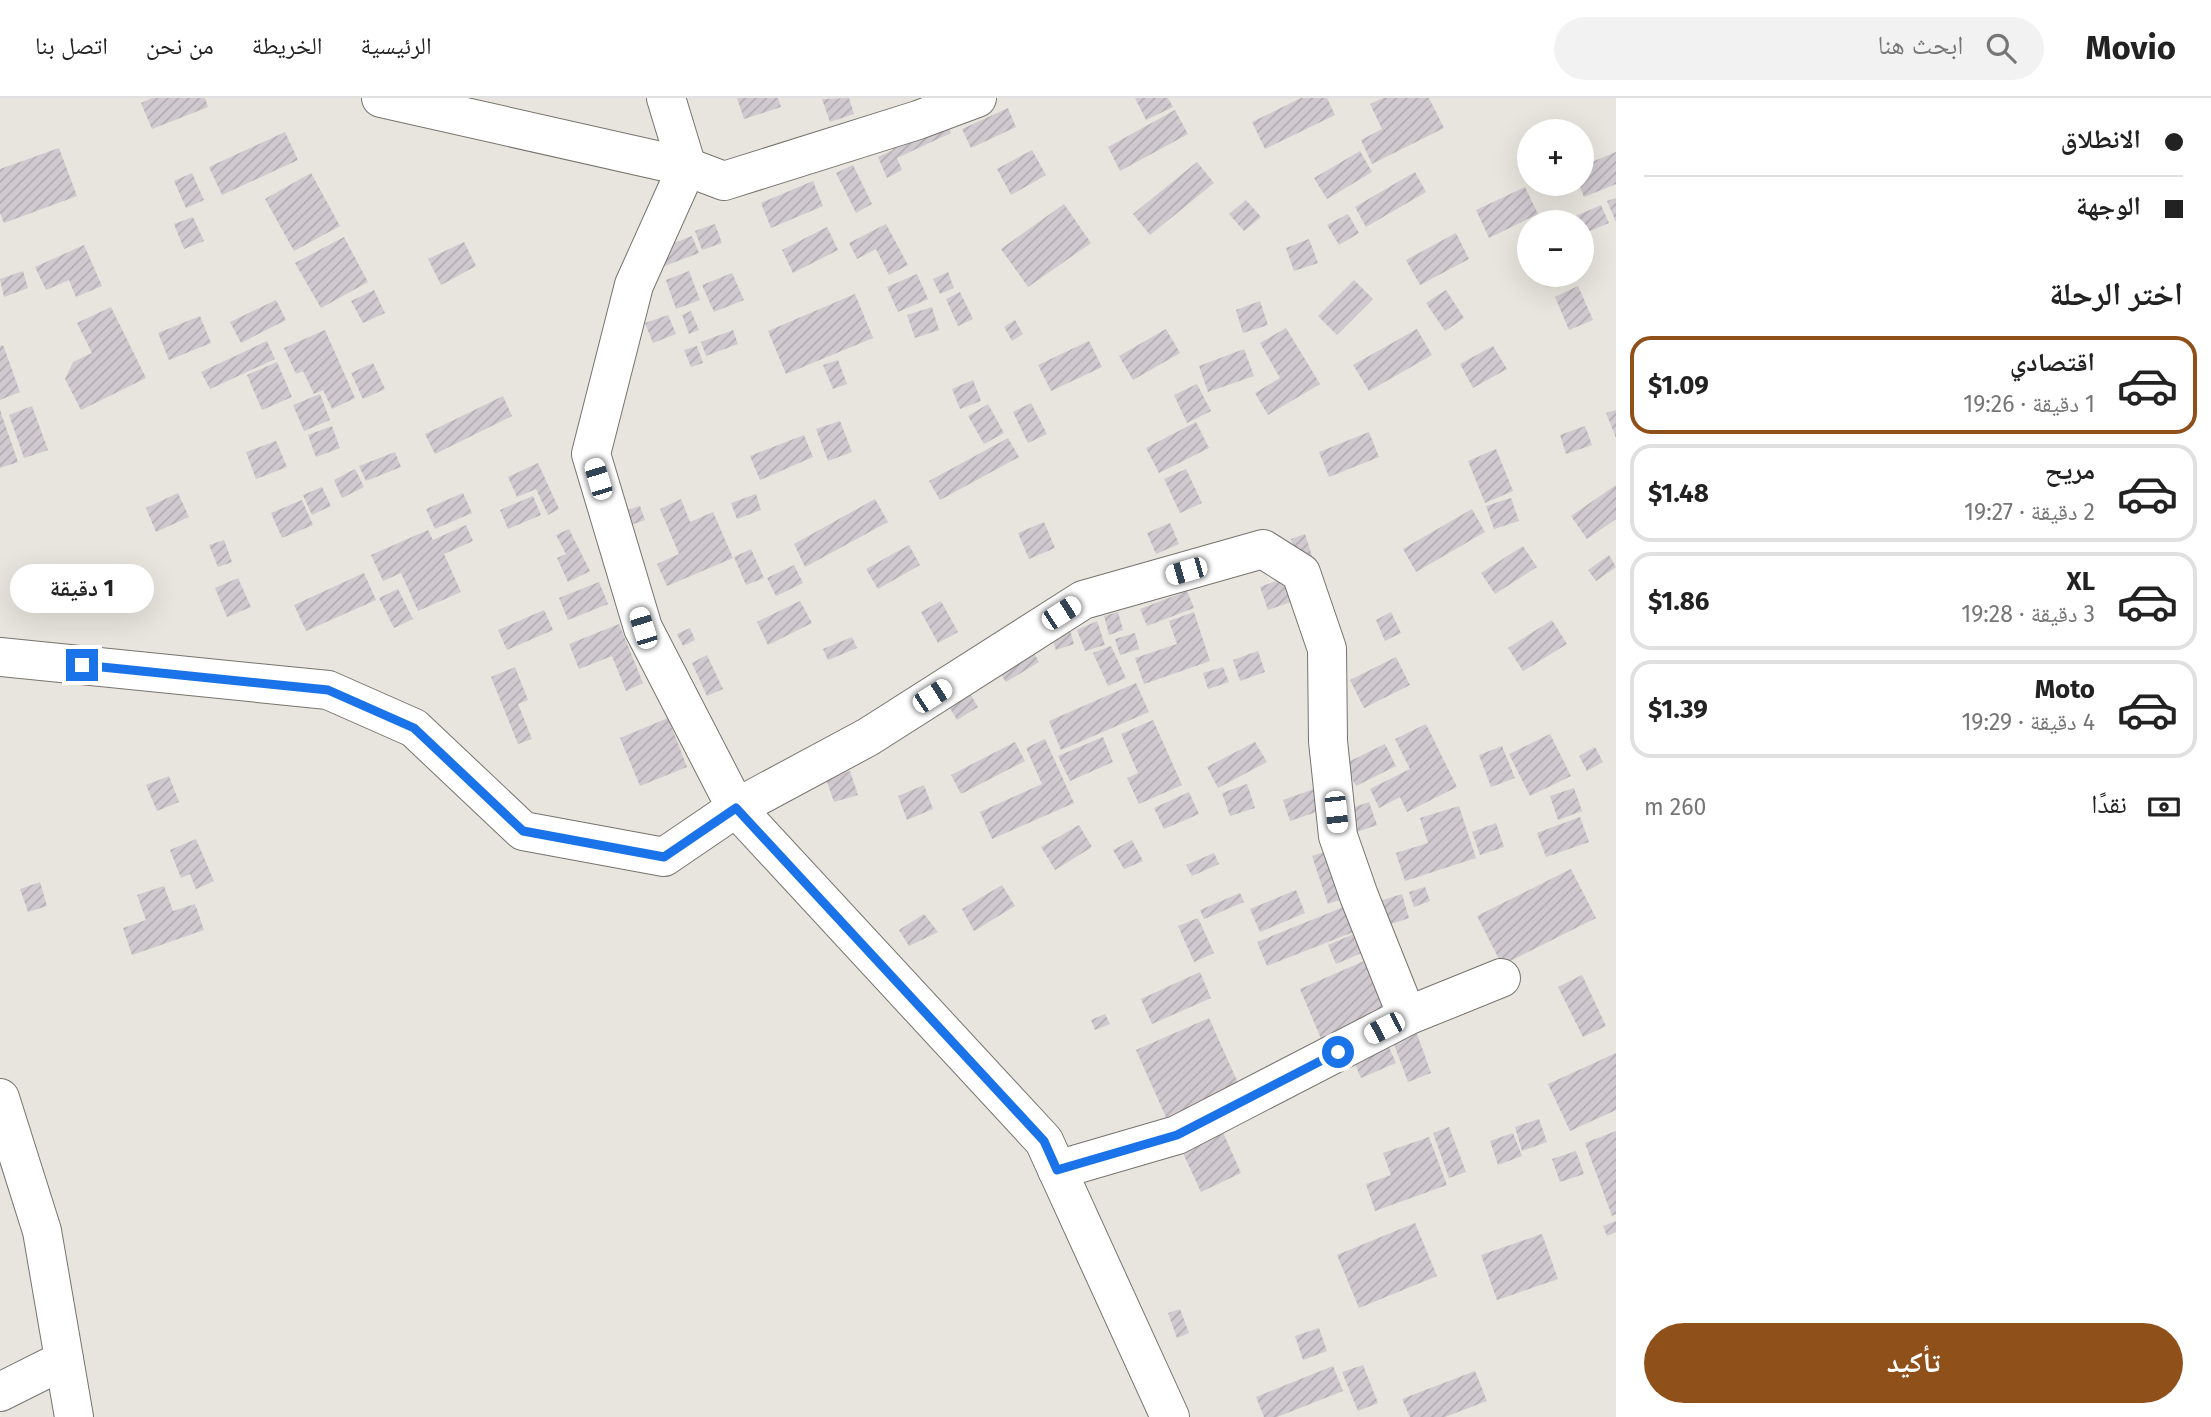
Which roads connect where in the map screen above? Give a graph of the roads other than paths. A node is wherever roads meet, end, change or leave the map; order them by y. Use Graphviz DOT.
graph roads {
  1 [pos="381,98"];
  2 [pos="666,98"];
  3 [pos="977,98"];
  4 [pos="687,167"];
  5 [pos="0,657"];
  6 [pos="736,808"];
  7 [pos="1501,978"];
  8 [pos="1408,1016"];
  9 [pos="0,1098"];
  10 [pos="1057,1170"];
  11 [pos="64,1360"];
  12 [pos="0,1392"];
  13 [pos="74,1417"];
  14 [pos="1170,1417"];
  1 -- 4 [label="street"];
  2 -- 4 [label="street"];
  3 -- 4 [label="street"];
  4 -- 6 [label="street"];
  5 -- 6 [label="street"];
  6 -- 8 [label="street"];
  6 -- 10 [label="street"];
  7 -- 8 [label="street"];
  8 -- 10 [label="street"];
  9 -- 11 [label="street"];
  10 -- 14 [label="street"];
  11 -- 12 [label="street"];
  11 -- 13 [label="street"];
}
